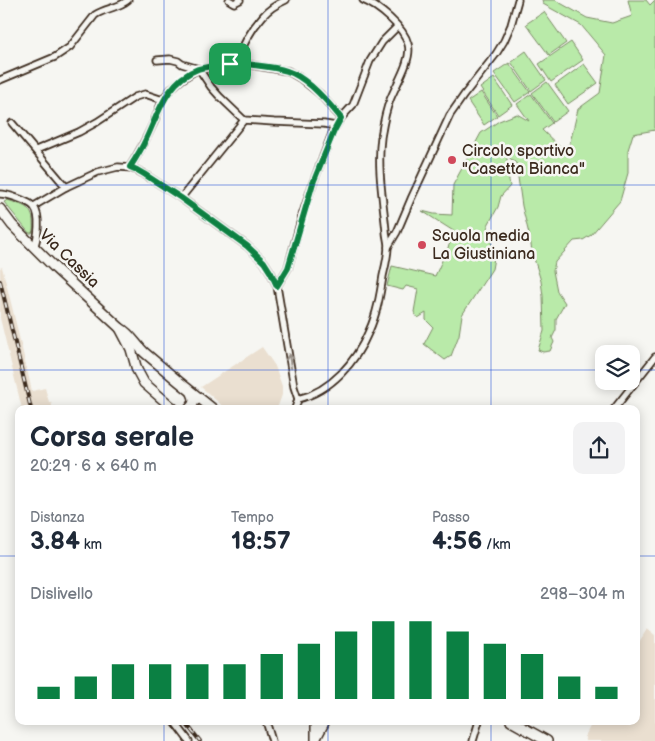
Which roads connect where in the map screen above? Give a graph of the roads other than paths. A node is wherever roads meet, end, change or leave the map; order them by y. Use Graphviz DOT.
graph roads {
  1 [pos="128,0"];
  2 [pos="229,0"];
  3 [pos="240,0"];
  4 [pos="286,0"];
  5 [pos="363,0"];
  6 [pos="518,0"];
  7 [pos="397,27"];
  8 [pos="157,60"];
  9 [pos="240,63"];
  10 [pos="199,69"];
  11 [pos="0,80"];
  12 [pos="163,100"];
  13 [pos="341,118"];
  14 [pos="244,120"];
  15 [pos="12,123"];
  16 [pos="336,126"];
  17 [pos="36,150"];
  18 [pos="130,167"];
  19 [pos="66,187"];
  20 [pos="0,194"];
  21 [pos="181,198"];
  22 [pos="34,206"];
  23 [pos="0,209"];
  24 [pos="34,247"];
  25 [pos="388,247"];
  26 [pos="277,286"];
  27 [pos="120,328"];
  28 [pos="655,357"];
  29 [pos="155,361"];
  30 [pos="140,376"];
  31 [pos="192,393"];
  32 [pos="298,399"];
  33 [pos="169,405"];
  34 [pos="193,405"];
  35 [pos="208,405"];
  36 [pos="296,405"];
  37 [pos="617,405"];
  38 [pos="177,725"];
  39 [pos="267,725"];
  40 [pos="316,725"];
  41 [pos="322,725"];
  42 [pos="478,725"];
  43 [pos="518,725"];
  44 [pos="316,740"];
  45 [pos="189,741"];
  46 [pos="272,741"];
  47 [pos="473,741"];
  48 [pos="546,741"];
  1 -- 11 [label="street"];
  2 -- 3 [label="street"];
  4 -- 9 [label="street"];
  5 -- 7 [label="street"];
  6 -- 25 [label="street"];
  7 -- 13 [label="street"];
  7 -- 25 [label="street"];
  8 -- 10 [label="street"];
  9 -- 10 [label="street"];
  9 -- 13 [label="street"];
  10 -- 12 [label="street"];
  10 -- 14 [label="street"];
  12 -- 17 [label="street"];
  12 -- 18 [label="street"];
  13 -- 16 [label="street"];
  14 -- 16 [label="street"];
  14 -- 21 [label="street"];
  15 -- 17 [label="street"];
  16 -- 26 [label="street"];
  17 -- 19 [label="street"];
  18 -- 19 [label="street"];
  18 -- 21 [label="street"];
  19 -- 22 [label="street"];
  20 -- 22 [label="street"];
  21 -- 26 [label="street"];
  22 -- 24 [label="street"];
  23 -- 24 [label="main road, Via Cassia"];
  24 -- 27 [label="main road, Via Cassia"];
  25 -- 32 [label="street"];
  32 -- 26 [label="street, one-way"];
  27 -- 29 [label="main road, Via Cassia"];
  27 -- 30 [label="main road, Via Cassia"];
  28 -- 37 [label="street"];
  29 -- 30 [label="main road"];
  29 -- 31 [label="main road, Via Cassia"];
  30 -- 33 [label="main road, Via Cassia"];
  31 -- 34 [label="main road"];
  31 -- 35 [label="main road, Via Cassia"];
  32 -- 36 [label="street"];
  38 -- 45 [label="street"];
  39 -- 46 [label="street"];
  40 -- 44 [label="main road"];
  41 -- 44 [label="main road"];
  42 -- 47 [label="street"];
  43 -- 48 [label="main road"];
}
